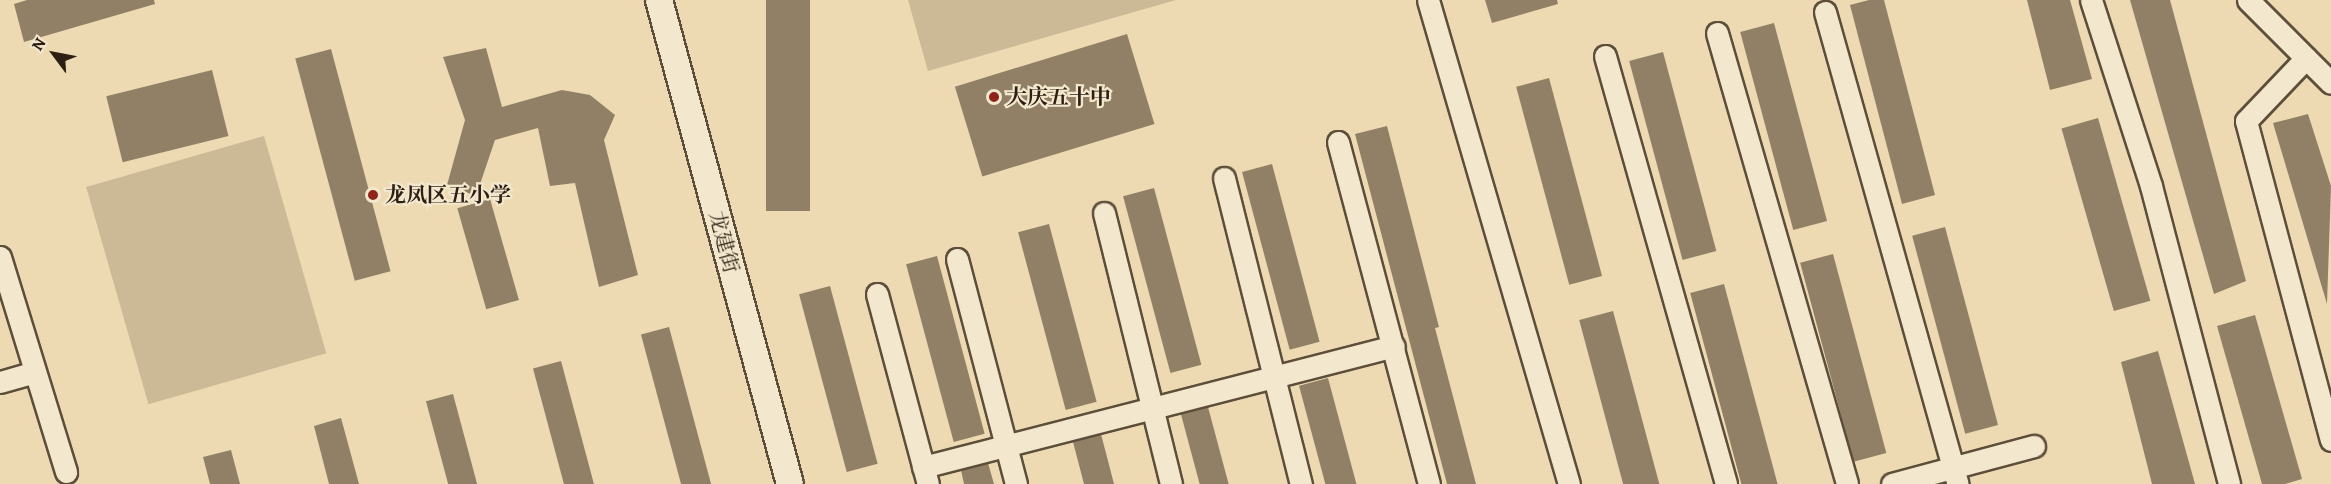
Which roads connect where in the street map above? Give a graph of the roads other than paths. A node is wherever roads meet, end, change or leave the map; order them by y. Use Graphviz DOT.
graph roads {
  1 [pos="658,0"];
  2 [pos="1428,0"];
  3 [pos="2091,0"];
  4 [pos="2248,0"];
  5 [pos="1825,12"];
  6 [pos="1717,33"];
  7 [pos="1605,56"];
  8 [pos="2306,58"];
  9 [pos="2331,82"];
  10 [pos="1338,142"];
  11 [pos="1224,178"];
  12 [pos="1104,213"];
  13 [pos="0,257"];
  14 [pos="957,259"];
  15 [pos="877,294"];
  16 [pos="1394,346"];
  17 [pos="35,372"];
  18 [pos="1276,376"];
  19 [pos="0,382"];
  20 [pos="1152,408"];
  21 [pos="2331,440"];
  22 [pos="1006,446"];
  23 [pos="2034,446"];
  24 [pos="66,472"];
  25 [pos="925,476"];
  26 [pos="1955,476"];
  27 [pos="790,484"];
  28 [pos="1016,484"];
  29 [pos="1172,484"];
  30 [pos="1300,484"];
  31 [pos="1430,484"];
  32 [pos="1569,484"];
  33 [pos="1726,484"];
  34 [pos="1847,484"];
  35 [pos="1892,484"];
  36 [pos="2229,484"];
  1 -- 27 [label="street, 龙建街"];
  2 -- 32 [label="street"];
  3 -- 36 [label="street"];
  4 -- 8 [label="street"];
  5 -- 26 [label="street"];
  6 -- 34 [label="street"];
  7 -- 33 [label="street"];
  8 -- 9 [label="street"];
  8 -- 21 [label="street"];
  10 -- 16 [label="street"];
  11 -- 18 [label="street"];
  12 -- 20 [label="street"];
  13 -- 17 [label="street"];
  14 -- 22 [label="street"];
  15 -- 25 [label="street"];
  16 -- 18 [label="street"];
  16 -- 31 [label="street"];
  17 -- 19 [label="street"];
  17 -- 24 [label="street"];
  18 -- 20 [label="street"];
  18 -- 30 [label="street"];
  20 -- 22 [label="street"];
  20 -- 29 [label="street"];
  22 -- 25 [label="street"];
  22 -- 28 [label="street"];
  23 -- 26 [label="street"];
  26 -- 35 [label="street"];
}
